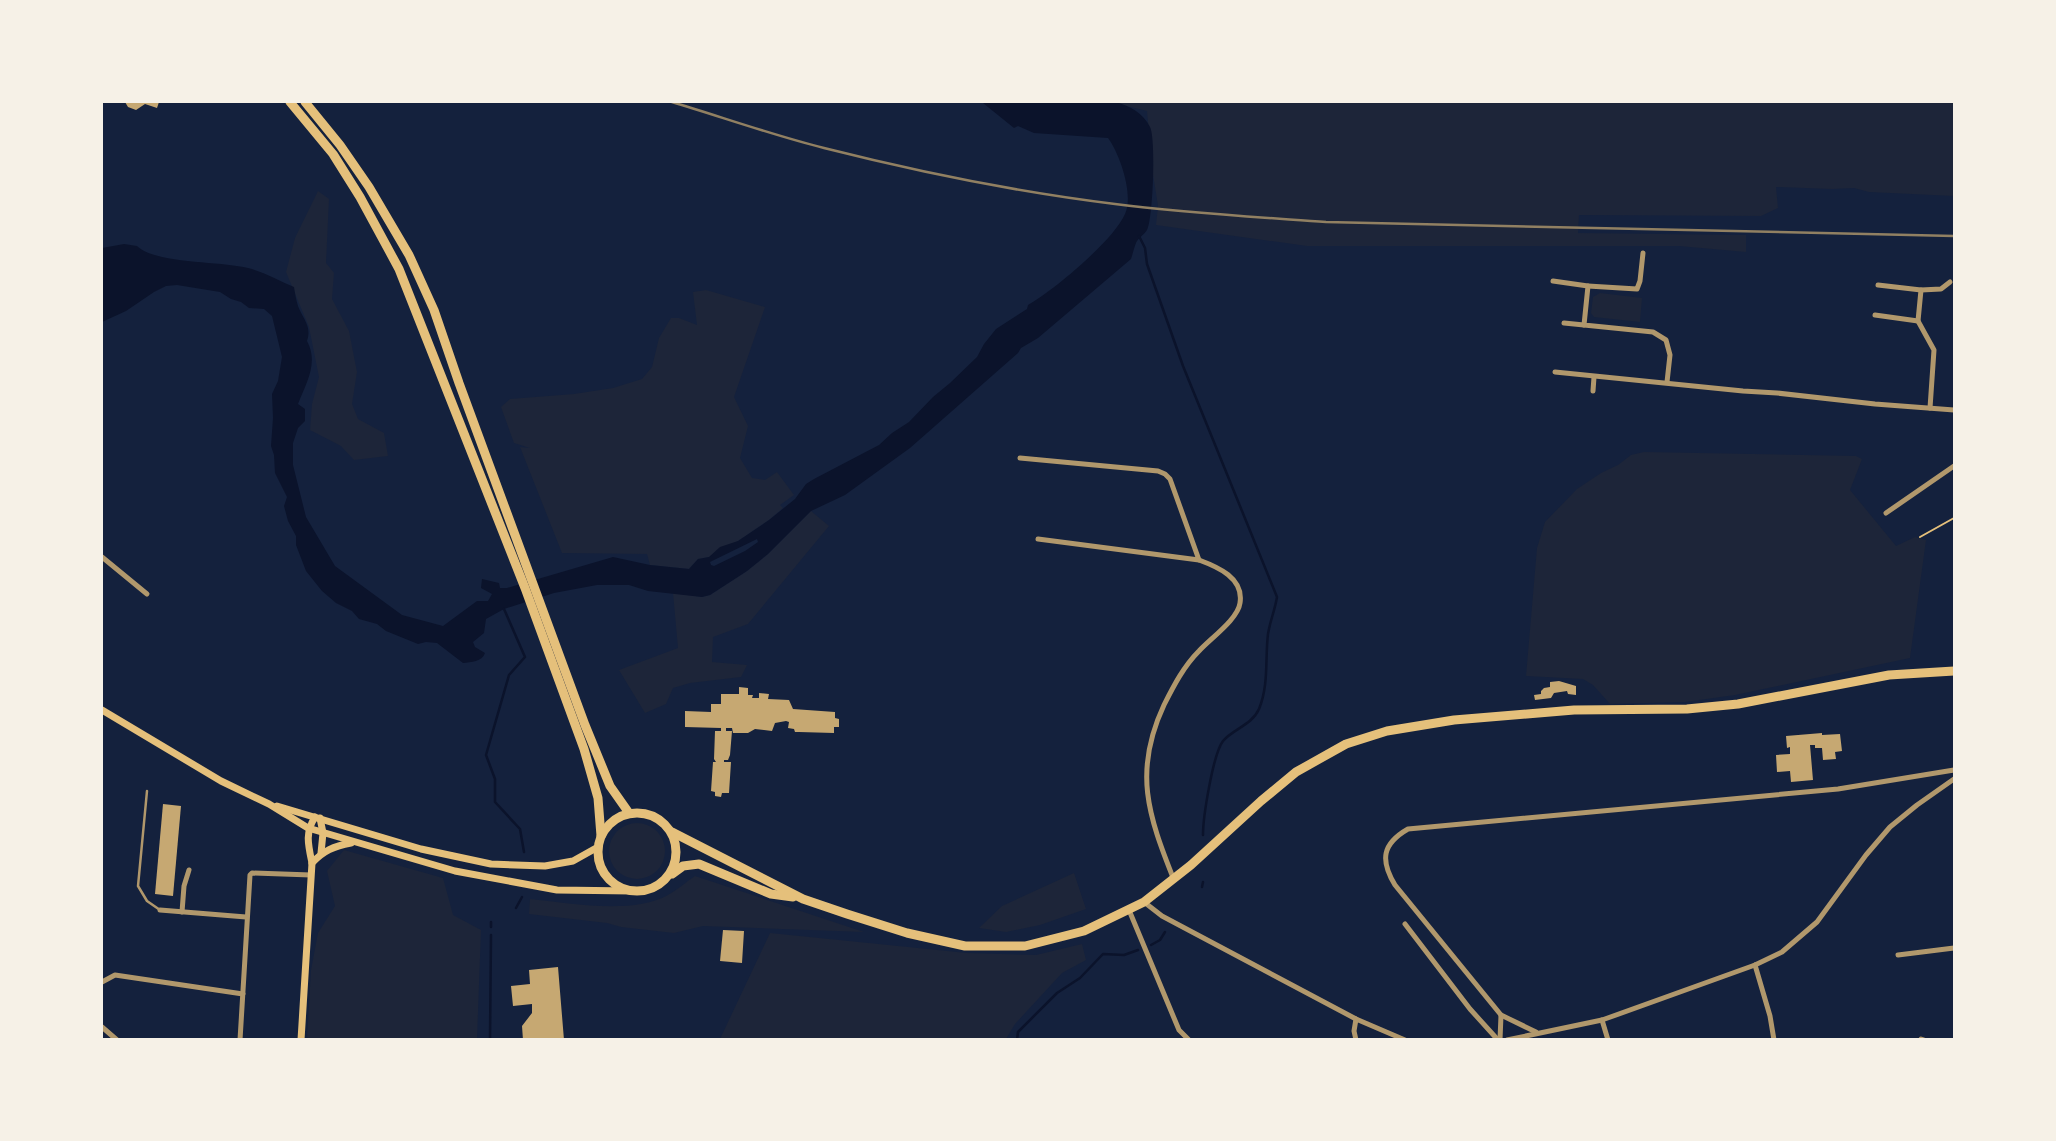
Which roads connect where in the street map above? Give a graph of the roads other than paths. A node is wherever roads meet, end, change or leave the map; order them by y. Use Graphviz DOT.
graph roads {
  1 [pos="290,102"];
  2 [pos="306,102"];
  3 [pos="1643,253"];
  4 [pos="1553,281"];
  5 [pos="1950,282"];
  6 [pos="1878,285"];
  7 [pos="1588,286"];
  8 [pos="1921,290"];
  9 [pos="1875,315"];
  10 [pos="1919,321"];
  11 [pos="1564,323"];
  12 [pos="1584,325"];
  13 [pos="1555,372"];
  14 [pos="1594,377"];
  15 [pos="1667,382"];
  16 [pos="1593,391"];
  17 [pos="1930,408"];
  18 [pos="1955,410"];
  19 [pos="1020,458"];
  20 [pos="1955,466"];
  21 [pos="1886,513"];
  22 [pos="1038,540"];
  23 [pos="102,557"];
  24 [pos="1199,560"];
  25 [pos="147,594"];
  26 [pos="1955,671"];
  27 [pos="102,710"];
  28 [pos="580,726"];
  29 [pos="1955,770"];
  30 [pos="1955,779"];
  31 [pos="147,791"];
  32 [pos="270,804"];
  33 [pos="629,813"];
  34 [pos="318,818"];
  35 [pos="308,828"];
  36 [pos="672,832"];
  37 [pos="323,833"];
  38 [pos="601,836"];
  39 [pos="355,842"];
  40 [pos="598,847"];
  41 [pos="321,853"];
  42 [pos="312,863"];
  43 [pos="189,870"];
  44 [pos="311,874"];
  45 [pos="668,877"];
  46 [pos="1174,880"];
  47 [pos="632,891"];
  48 [pos="803,899"];
  49 [pos="1144,902"];
  50 [pos="160,909"];
  51 [pos="1129,910"];
  52 [pos="182,912"];
  53 [pos="246,917"];
  54 [pos="1405,924"];
  55 [pos="1955,948"];
  56 [pos="1898,955"];
  57 [pos="1755,965"];
  58 [pos="102,982"];
  59 [pos="243,994"];
  60 [pos="1501,1015"];
  61 [pos="1356,1019"];
  62 [pos="1602,1020"];
  63 [pos="102,1027"];
  64 [pos="1536,1032"];
  65 [pos="117,1040"];
  66 [pos="240,1040"];
  67 [pos="301,1040"];
  68 [pos="1189,1040"];
  69 [pos="1356,1040"];
  70 [pos="1405,1040"];
  71 [pos="1499,1040"];
  72 [pos="1507,1040"];
  73 [pos="1608,1040"];
  74 [pos="1774,1040"];
  1 -- 28 [label="highway"];
  2 -- 28 [label="highway"];
  3 -- 7 [label="street"];
  4 -- 7 [label="street"];
  5 -- 8 [label="street"];
  6 -- 8 [label="street"];
  7 -- 12 [label="street"];
  8 -- 10 [label="street"];
  9 -- 10 [label="street"];
  10 -- 17 [label="street"];
  11 -- 12 [label="street"];
  12 -- 15 [label="street"];
  13 -- 14 [label="street"];
  14 -- 15 [label="street"];
  14 -- 16 [label="street"];
  15 -- 17 [label="street"];
  17 -- 18 [label="street"];
  19 -- 24 [label="street"];
  20 -- 21 [label="street"];
  22 -- 24 [label="street"];
  23 -- 25 [label="street"];
  24 -- 46 [label="street"];
  26 -- 46 [label="highway"];
  27 -- 32 [label="main road"];
  28 -- 33 [label="highway"];
  28 -- 38 [label="highway"];
  29 -- 60 [label="street"];
  30 -- 57 [label="street"];
  31 -- 50 [label="lane"];
  32 -- 34 [label="main road"];
  32 -- 35 [label="main road"];
  33 -- 36 [label="highway"];
  33 -- 38 [label="highway"];
  34 -- 35 [label="main road"];
  34 -- 37 [label="main road"];
  34 -- 40 [label="main road"];
  35 -- 37 [label="main road"];
  35 -- 42 [label="main road"];
  36 -- 45 [label="highway"];
  36 -- 48 [label="highway"];
  37 -- 39 [label="main road"];
  37 -- 41 [label="main road"];
  38 -- 40 [label="highway"];
  39 -- 41 [label="main road"];
  39 -- 47 [label="main road"];
  40 -- 47 [label="highway"];
  41 -- 42 [label="main road"];
  42 -- 44 [label="main road"];
  43 -- 52 [label="street"];
  44 -- 53 [label="street"];
  44 -- 67 [label="main road"];
  45 -- 47 [label="highway"];
  45 -- 48 [label="highway"];
  46 -- 49 [label="highway"];
  48 -- 51 [label="highway"];
  49 -- 51 [label="highway"];
  49 -- 61 [label="street"];
  50 -- 52 [label="street"];
  51 -- 68 [label="street"];
  52 -- 53 [label="street"];
  53 -- 59 [label="street"];
  54 -- 71 [label="street"];
  55 -- 56 [label="street"];
  57 -- 62 [label="street"];
  57 -- 74 [label="street"];
  58 -- 59 [label="street"];
  59 -- 66 [label="street"];
  60 -- 64 [label="street"];
  60 -- 71 [label="street"];
  61 -- 69 [label="street"];
  61 -- 70 [label="street"];
  62 -- 64 [label="street"];
  62 -- 73 [label="street"];
  63 -- 65 [label="street"];
  64 -- 72 [label="street"];
}
